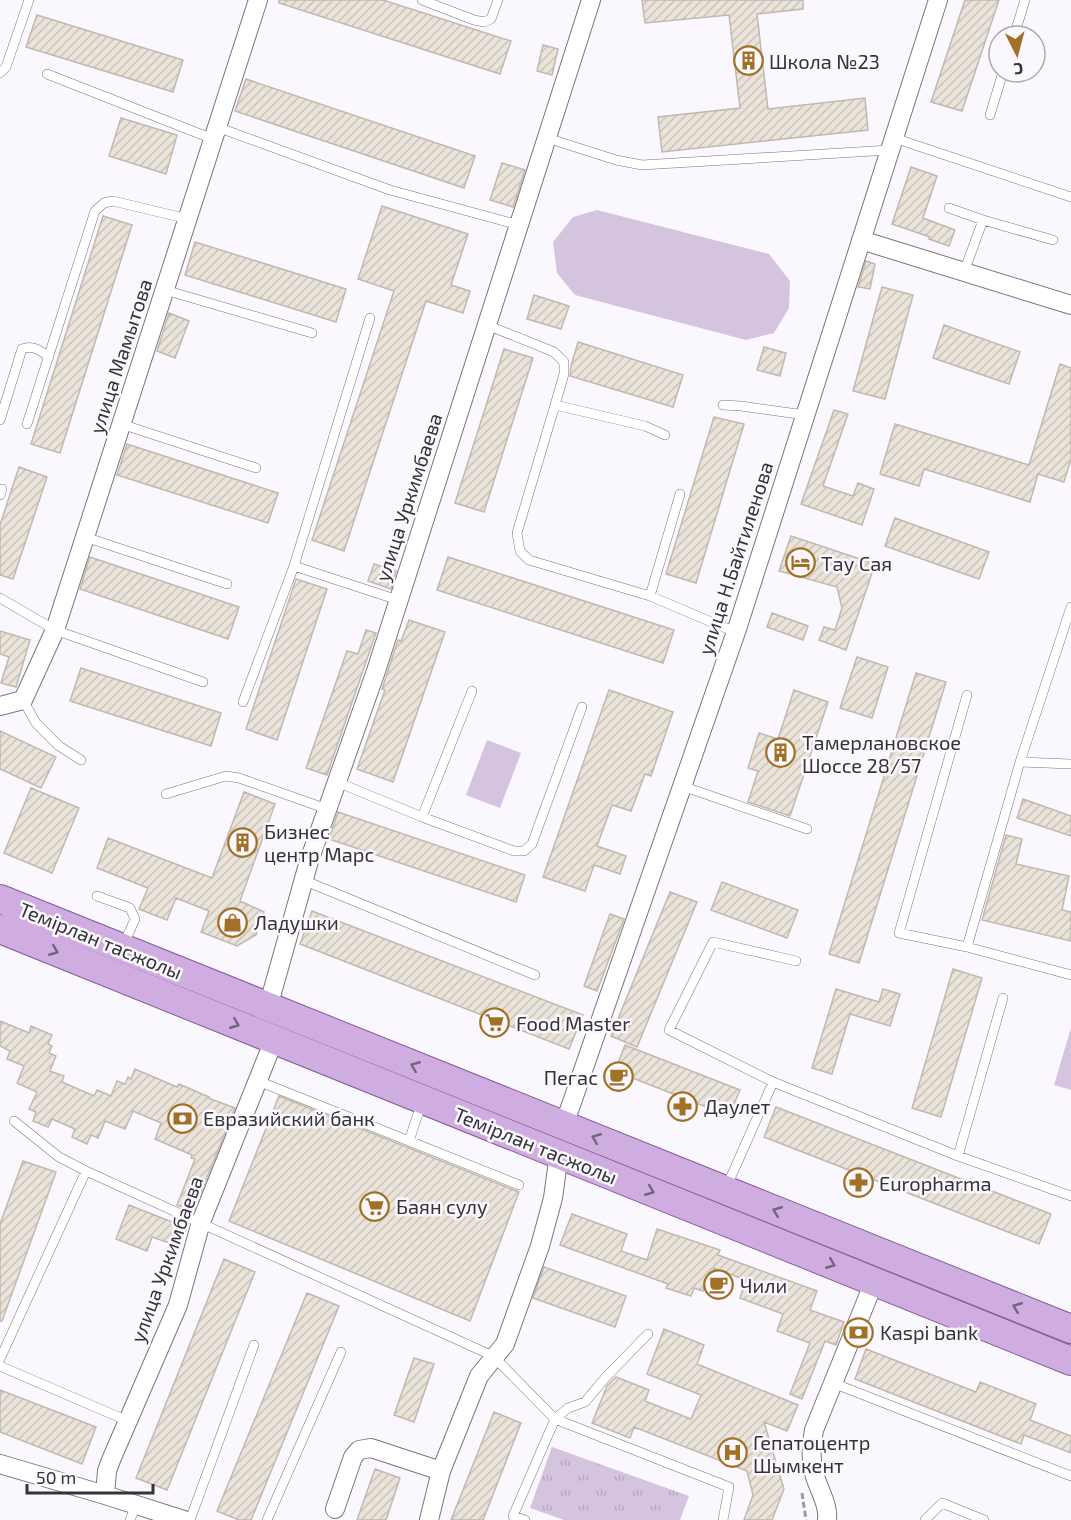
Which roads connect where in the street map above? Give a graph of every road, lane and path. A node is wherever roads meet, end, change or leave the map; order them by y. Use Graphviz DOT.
graph roads {
  1 [pos="29,0"];
  2 [pos="258,0"];
  3 [pos="422,0"];
  4 [pos="498,0"];
  5 [pos="591,0"];
  6 [pos="938,0"];
  7 [pos="1025,0"];
  8 [pos="1018,24"];
  9 [pos="0,73"];
  10 [pos="47,74"];
  11 [pos="999,84"];
  12 [pos="990,115"];
  13 [pos="215,133"];
  14 [pos="547,138"];
  15 [pos="892,144"];
  16 [pos="1071,196"];
  17 [pos="949,208"];
  18 [pos="188,219"];
  19 [pos="983,220"];
  20 [pos="519,225"];
  21 [pos="861,240"];
  22 [pos="1053,240"];
  23 [pos="964,272"];
  24 [pos="165,290"];
  25 [pos="1071,305"];
  26 [pos="370,318"];
  27 [pos="487,325"];
  28 [pos="312,333"];
  29 [pos="49,357"];
  30 [pos="555,405"];
  31 [pos="723,405"];
  32 [pos="805,415"];
  33 [pos="0,420"];
  34 [pos="27,424"];
  35 [pos="122,424"];
  36 [pos="664,435"];
  37 [pos="256,468"];
  38 [pos="680,494"];
  39 [pos="85,537"];
  40 [pos="294,566"];
  41 [pos="227,584"];
  42 [pos="650,596"];
  43 [pos="0,598"];
  44 [pos="398,600"];
  45 [pos="1071,607"];
  46 [pos="737,629"];
  47 [pos="55,630"];
  48 [pos="203,682"];
  49 [pos="472,691"];
  50 [pos="967,695"];
  51 [pos="23,700"];
  52 [pos="243,702"];
  53 [pos="0,706"];
  54 [pos="582,707"];
  55 [pos="81,760"];
  56 [pos="1020,762"];
  57 [pos="1071,764"];
  58 [pos="337,782"];
  59 [pos="682,786"];
  60 [pos="166,794"];
  61 [pos="327,808"];
  62 [pos="422,817"];
  63 [pos="807,829"];
  64 [pos="303,880"];
  65 [pos="97,896"];
  66 [pos="0,899"];
  67 [pos="0,929"];
  68 [pos="967,947"];
  69 [pos="122,948"];
  70 [pos="796,961"];
  71 [pos="535,975"];
  72 [pos="1071,975"];
  73 [pos="1003,998"];
  74 [pos="268,1007"];
  75 [pos="274,1040"];
  76 [pos="258,1081"];
  77 [pos="773,1082"];
  78 [pos="422,1099"];
  79 [pos="14,1121"];
  80 [pos="564,1125"];
  81 [pos="409,1141"];
  82 [pos="559,1154"];
  83 [pos="958,1156"];
  84 [pos="86,1171"];
  85 [pos="519,1185"];
  86 [pos="725,1190"];
  87 [pos="1071,1196"];
  88 [pos="201,1222"];
  89 [pos="874,1282"];
  90 [pos="1071,1329"];
  91 [pos="648,1334"];
  92 [pos="254,1345"];
  93 [pos="341,1352"];
  94 [pos="494,1356"];
  95 [pos="0,1359"];
  96 [pos="1071,1361"];
  97 [pos="0,1366"];
  98 [pos="833,1383"];
  99 [pos="555,1419"];
  100 [pos="128,1421"];
  101 [pos="0,1464"];
  102 [pos="441,1471"];
  103 [pos="1071,1476"];
  104 [pos="105,1495"];
  105 [pos="335,1509"];
  106 [pos="133,1512"];
  107 [pos="184,1520"];
  108 [pos="190,1520"];
  109 [pos="267,1520"];
  110 [pos="429,1520"];
  111 [pos="525,1520"];
  112 [pos="723,1520"];
  113 [pos="827,1520"];
  114 [pos="926,1520"];
  115 [pos="984,1520"];
  1 -- 9 [label="lane"];
  2 -- 13 [label="street, улица Мамытова"];
  3 -- 4 [label="lane"];
  5 -- 14 [label="street, улица Уркимбаева"];
  6 -- 15 [label="street, улица Н.Байтиленова"];
  7 -- 8 [label="lane"];
  10 -- 13 [label="lane"];
  11 -- 12 [label="lane"];
  13 -- 18 [label="street, улица Мамытова"];
  13 -- 20 [label="lane"];
  14 -- 15 [label="lane"];
  14 -- 20 [label="street, улица Уркимбаева"];
  15 -- 16 [label="lane"];
  15 -- 21 [label="street, улица Н.Байтиленова"];
  17 -- 19 [label="lane"];
  18 -- 24 [label="street, улица Мамытова"];
  18 -- 29 [label="lane"];
  19 -- 22 [label="lane"];
  19 -- 23 [label="lane"];
  20 -- 27 [label="street, улица Уркимбаева"];
  21 -- 23 [label="street"];
  21 -- 32 [label="street, улица Н.Байтиленова"];
  23 -- 25 [label="street"];
  24 -- 28 [label="lane"];
  24 -- 35 [label="street, улица Мамытова"];
  26 -- 40 [label="lane"];
  27 -- 30 [label="lane"];
  27 -- 44 [label="street, улица Уркимбаева"];
  29 -- 33 [label="lane"];
  29 -- 34 [label="lane"];
  30 -- 36 [label="lane"];
  30 -- 42 [label="lane"];
  31 -- 32 [label="lane"];
  32 -- 46 [label="street, улица Н.Байтиленова"];
  35 -- 37 [label="lane"];
  35 -- 39 [label="street, улица Мамытова"];
  38 -- 42 [label="lane"];
  39 -- 41 [label="lane"];
  39 -- 47 [label="street, улица Мамытова"];
  40 -- 44 [label="lane"];
  40 -- 52 [label="lane"];
  42 -- 46 [label="lane"];
  43 -- 47 [label="lane"];
  44 -- 58 [label="street, улица Уркимбаева"];
  45 -- 56 [label="lane"];
  46 -- 59 [label="street, улица Н.Байтиленова"];
  47 -- 48 [label="lane"];
  47 -- 51 [label="street, улица Мамытова"];
  49 -- 62 [label="lane"];
  50 -- 68 [label="lane"];
  51 -- 53 [label="street"];
  51 -- 55 [label="lane"];
  54 -- 62 [label="lane"];
  56 -- 57 [label="lane"];
  56 -- 68 [label="lane"];
  58 -- 61 [label="street, улица Уркимбаева"];
  58 -- 62 [label="lane"];
  59 -- 63 [label="lane"];
  59 -- 80 [label="street, улица Н.Байтиленова"];
  60 -- 61 [label="lane"];
  61 -- 64 [label="street, улица Уркимбаева"];
  64 -- 71 [label="lane"];
  64 -- 74 [label="street, улица Уркимбаева"];
  65 -- 69 [label="lane"];
  66 -- 69 [label="main road, Темірлан тасжолы"];
  67 -- 75 [label="main road, Темірлан тасжолы, one-way"];
  68 -- 72 [label="lane"];
  69 -- 74 [label="main road, Темірлан тасжолы"];
  70 -- 77 [label="lane"];
  73 -- 83 [label="lane"];
  80 -- 74 [label="main road, Темірлан тасжолы, one-way"];
  75 -- 76 [label="street, улица Уркимбаева"];
  75 -- 78 [label="main road, Темірлан тасжолы"];
  76 -- 81 [label="lane"];
  76 -- 88 [label="street, улица Уркимбаева"];
  77 -- 83 [label="lane"];
  77 -- 86 [label="lane"];
  78 -- 81 [label="lane"];
  78 -- 82 [label="main road, Темірлан тасжолы"];
  79 -- 84 [label="lane"];
  86 -- 80 [label="main road, Темірлан тасжолы, one-way"];
  81 -- 85 [label="lane"];
  82 -- 89 [label="main road, Темірлан тасжолы, one-way"];
  82 -- 94 [label="street"];
  83 -- 87 [label="lane"];
  84 -- 88 [label="lane"];
  84 -- 95 [label="lane"];
  90 -- 86 [label="main road, Темірлан тасжолы, one-way"];
  88 -- 94 [label="lane"];
  88 -- 100 [label="street, улица Уркимбаева"];
  89 -- 96 [label="main road, Темірлан тасжолы"];
  89 -- 98 [label="street"];
  91 -- 99 [label="lane"];
  92 -- 108 [label="lane"];
  93 -- 109 [label="lane"];
  94 -- 99 [label="lane"];
  94 -- 102 [label="street"];
  97 -- 100 [label="lane"];
  98 -- 103 [label="lane"];
  98 -- 113 [label="street"];
  99 -- 111 [label="lane"];
  99 -- 112 [label="lane"];
  100 -- 104 [label="street, улица Уркимбаева"];
  101 -- 104 [label="street"];
  102 -- 105 [label="street"];
  102 -- 110 [label="street"];
  104 -- 106 [label="street"];
  106 -- 107 [label="street"];
  114 -- 115 [label="lane"];
}
